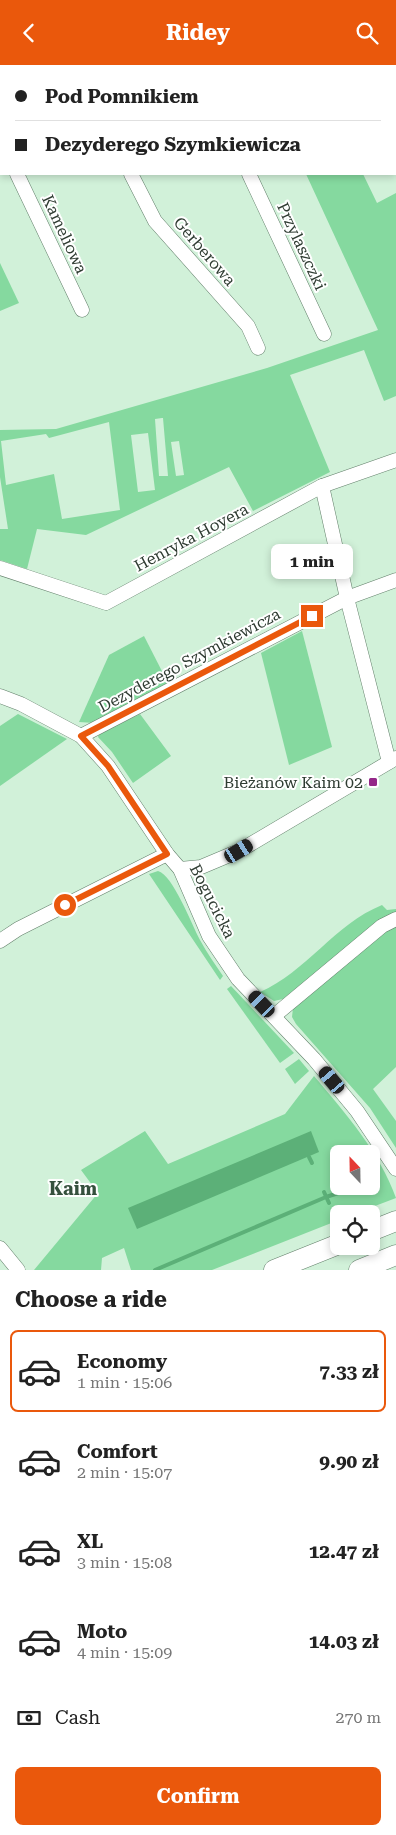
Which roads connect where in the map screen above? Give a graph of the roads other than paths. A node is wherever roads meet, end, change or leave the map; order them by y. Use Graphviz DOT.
graph roads {
  1 [pos="17,175"];
  2 [pos="132,175"];
  3 [pos="249,175"];
  4 [pos="82,310"];
  5 [pos="324,334"];
  6 [pos="258,348"];
  7 [pos="396,460"];
  8 [pos="322,486"];
  9 [pos="0,568"];
  10 [pos="396,580"];
  11 [pos="346,598"];
  12 [pos="0,696"];
  13 [pos="81,736"];
  14 [pos="393,760"];
  15 [pos="167,854"];
  16 [pos="180,869"];
  17 [pos="396,919"];
  18 [pos="0,941"];
  19 [pos="274,1016"];
  20 [pos="396,1169"];
  21 [pos="396,1221"];
  22 [pos="380,1227"];
  23 [pos="0,1248"];
  24 [pos="330,1248"];
  25 [pos="396,1255"];
  26 [pos="18,1270"];
  27 [pos="274,1270"];
  28 [pos="359,1270"];
  1 -- 4 [label="street, Kameliowa"];
  2 -- 6 [label="street, Gerberowa"];
  3 -- 5 [label="street, Przylaszczki"];
  7 -- 8 [label="street, Henryka Hoyera"];
  8 -- 9 [label="street, Henryka Hoyera"];
  8 -- 11 [label="street"];
  10 -- 11 [label="street, Dezyderego Szymkiewicza"];
  11 -- 13 [label="street, Dezyderego Szymkiewicza"];
  11 -- 14 [label="street"];
  12 -- 13 [label="street, Bogucicka"];
  13 -- 15 [label="street, Bogucicka"];
  14 -- 16 [label="street"];
  15 -- 16 [label="street, Bogucicka"];
  15 -- 18 [label="street"];
  16 -- 19 [label="street, Bogucicka"];
  17 -- 19 [label="street"];
  19 -- 20 [label="street, Bogucicka"];
  21 -- 22 [label="highway"];
  23 -- 26 [label="street"];
  24 -- 27 [label="highway"];
  25 -- 28 [label="highway"];
}
